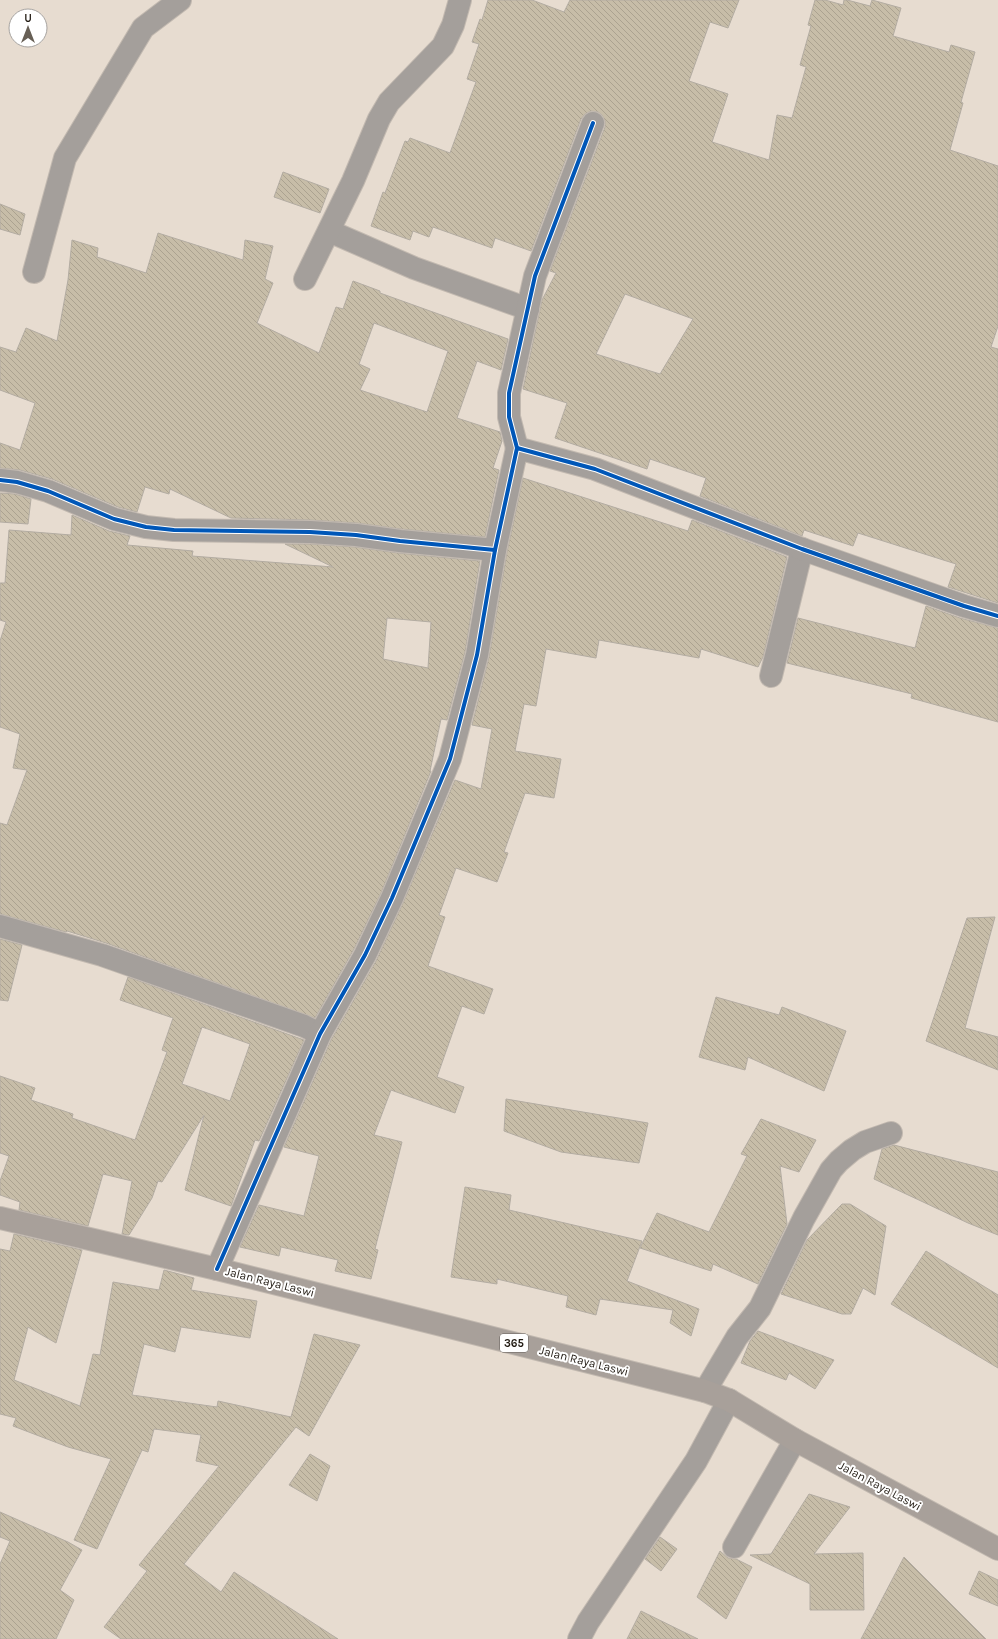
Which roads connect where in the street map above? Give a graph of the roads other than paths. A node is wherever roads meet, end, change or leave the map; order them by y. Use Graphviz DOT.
graph roads {
  1 [pos="180,0"];
  2 [pos="460,0"];
  3 [pos="593,123"];
  4 [pos="328,231"];
  5 [pos="34,272"];
  6 [pos="305,279"];
  7 [pos="528,309"];
  8 [pos="517,448"];
  9 [pos="0,480"];
  10 [pos="802,549"];
  11 [pos="495,550"];
  12 [pos="998,616"];
  13 [pos="771,676"];
  14 [pos="0,926"];
  15 [pos="320,1034"];
  16 [pos="892,1133"];
  17 [pos="0,1218"];
  18 [pos="217,1269"];
  19 [pos="705,1391"];
  20 [pos="728,1400"];
  21 [pos="795,1440"];
  22 [pos="734,1547"];
  23 [pos="998,1549"];
  24 [pos="579,1639"];
  1 -- 5 [label="street"];
  2 -- 4 [label="street"];
  3 -- 7 [label="street"];
  4 -- 6 [label="street"];
  4 -- 7 [label="street"];
  7 -- 8 [label="street"];
  8 -- 10 [label="street"];
  8 -- 11 [label="street"];
  9 -- 11 [label="street"];
  10 -- 12 [label="street"];
  10 -- 13 [label="street"];
  11 -- 15 [label="street"];
  14 -- 15 [label="street"];
  15 -- 18 [label="street"];
  16 -- 19 [label="street"];
  17 -- 18 [label="main road, Jalan Raya Laswi / 365"];
  18 -- 19 [label="main road, Jalan Raya Laswi / 365"];
  19 -- 20 [label="main road, Jalan Raya Laswi / 365"];
  20 -- 21 [label="main road, Jalan Raya Laswi / 365"];
  20 -- 24 [label="street"];
  21 -- 22 [label="street"];
  21 -- 23 [label="main road, Jalan Raya Laswi / 365"];
}
